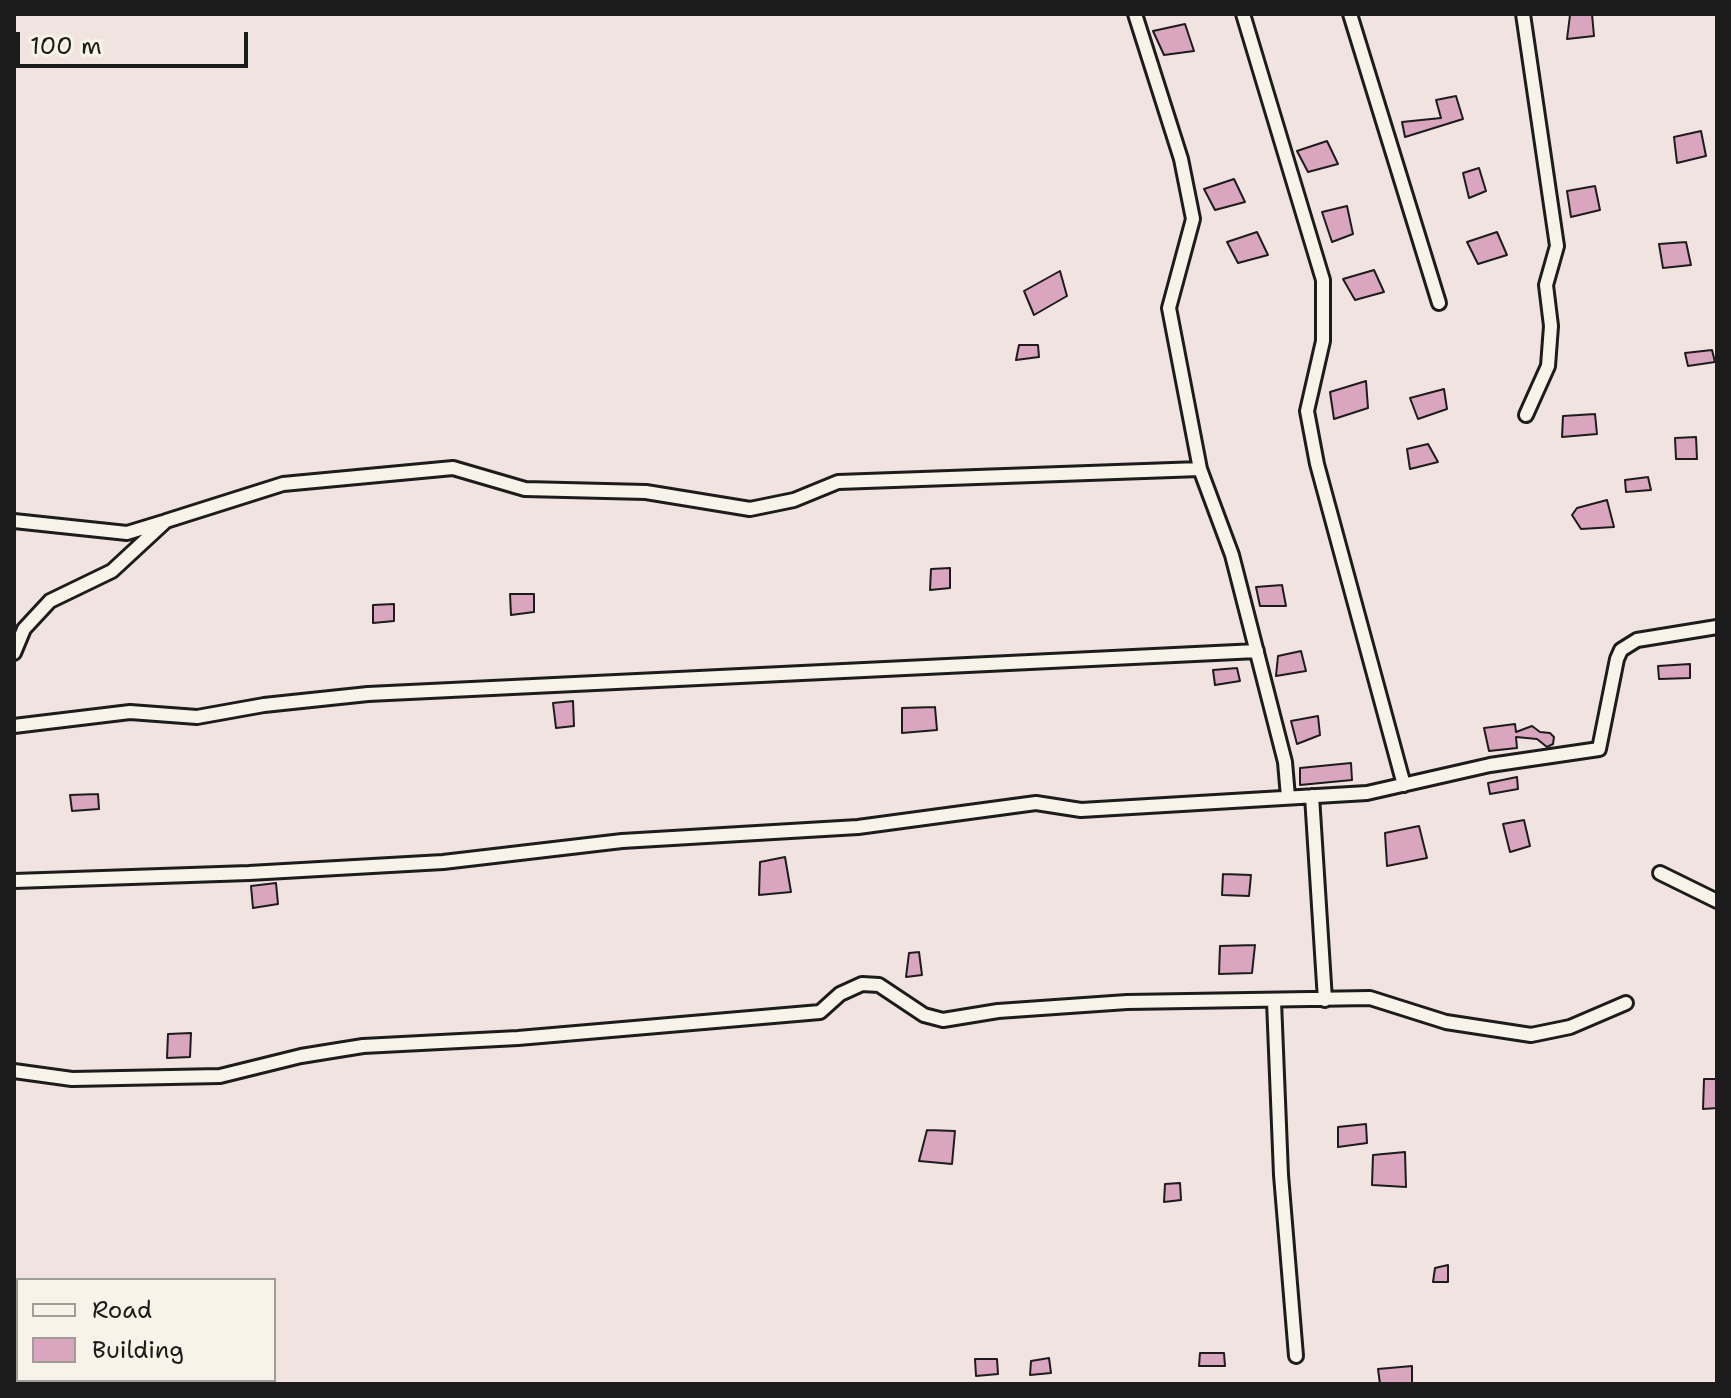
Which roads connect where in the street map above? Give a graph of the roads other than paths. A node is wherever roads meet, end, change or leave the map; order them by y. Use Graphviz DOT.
graph roads {
  1 [pos="1135,14"];
  2 [pos="1243,14"];
  3 [pos="1350,14"];
  4 [pos="1523,14"];
  5 [pos="1439,303"];
  6 [pos="1526,415"];
  7 [pos="1200,469"];
  8 [pos="14,521"];
  9 [pos="166,521"];
  10 [pos="1717,627"];
  11 [pos="1257,651"];
  12 [pos="14,653"];
  13 [pos="14,726"];
  14 [pos="1404,785"];
  15 [pos="1312,796"];
  16 [pos="1288,797"];
  17 [pos="1660,873"];
  18 [pos="14,881"];
  19 [pos="1717,901"];
  20 [pos="1325,1000"];
  21 [pos="1274,1001"];
  22 [pos="1626,1003"];
  23 [pos="14,1071"];
  24 [pos="1296,1356"];
  1 -- 7 [label="street"];
  2 -- 14 [label="street"];
  3 -- 5 [label="street"];
  4 -- 6 [label="street"];
  7 -- 9 [label="street"];
  7 -- 11 [label="street"];
  8 -- 9 [label="street"];
  9 -- 12 [label="street"];
  10 -- 14 [label="street"];
  11 -- 13 [label="street"];
  11 -- 16 [label="street"];
  14 -- 15 [label="street"];
  15 -- 16 [label="street"];
  15 -- 20 [label="street"];
  16 -- 18 [label="street"];
  17 -- 19 [label="street"];
  20 -- 21 [label="street"];
  20 -- 22 [label="street"];
  21 -- 23 [label="street"];
  21 -- 24 [label="street"];
}
